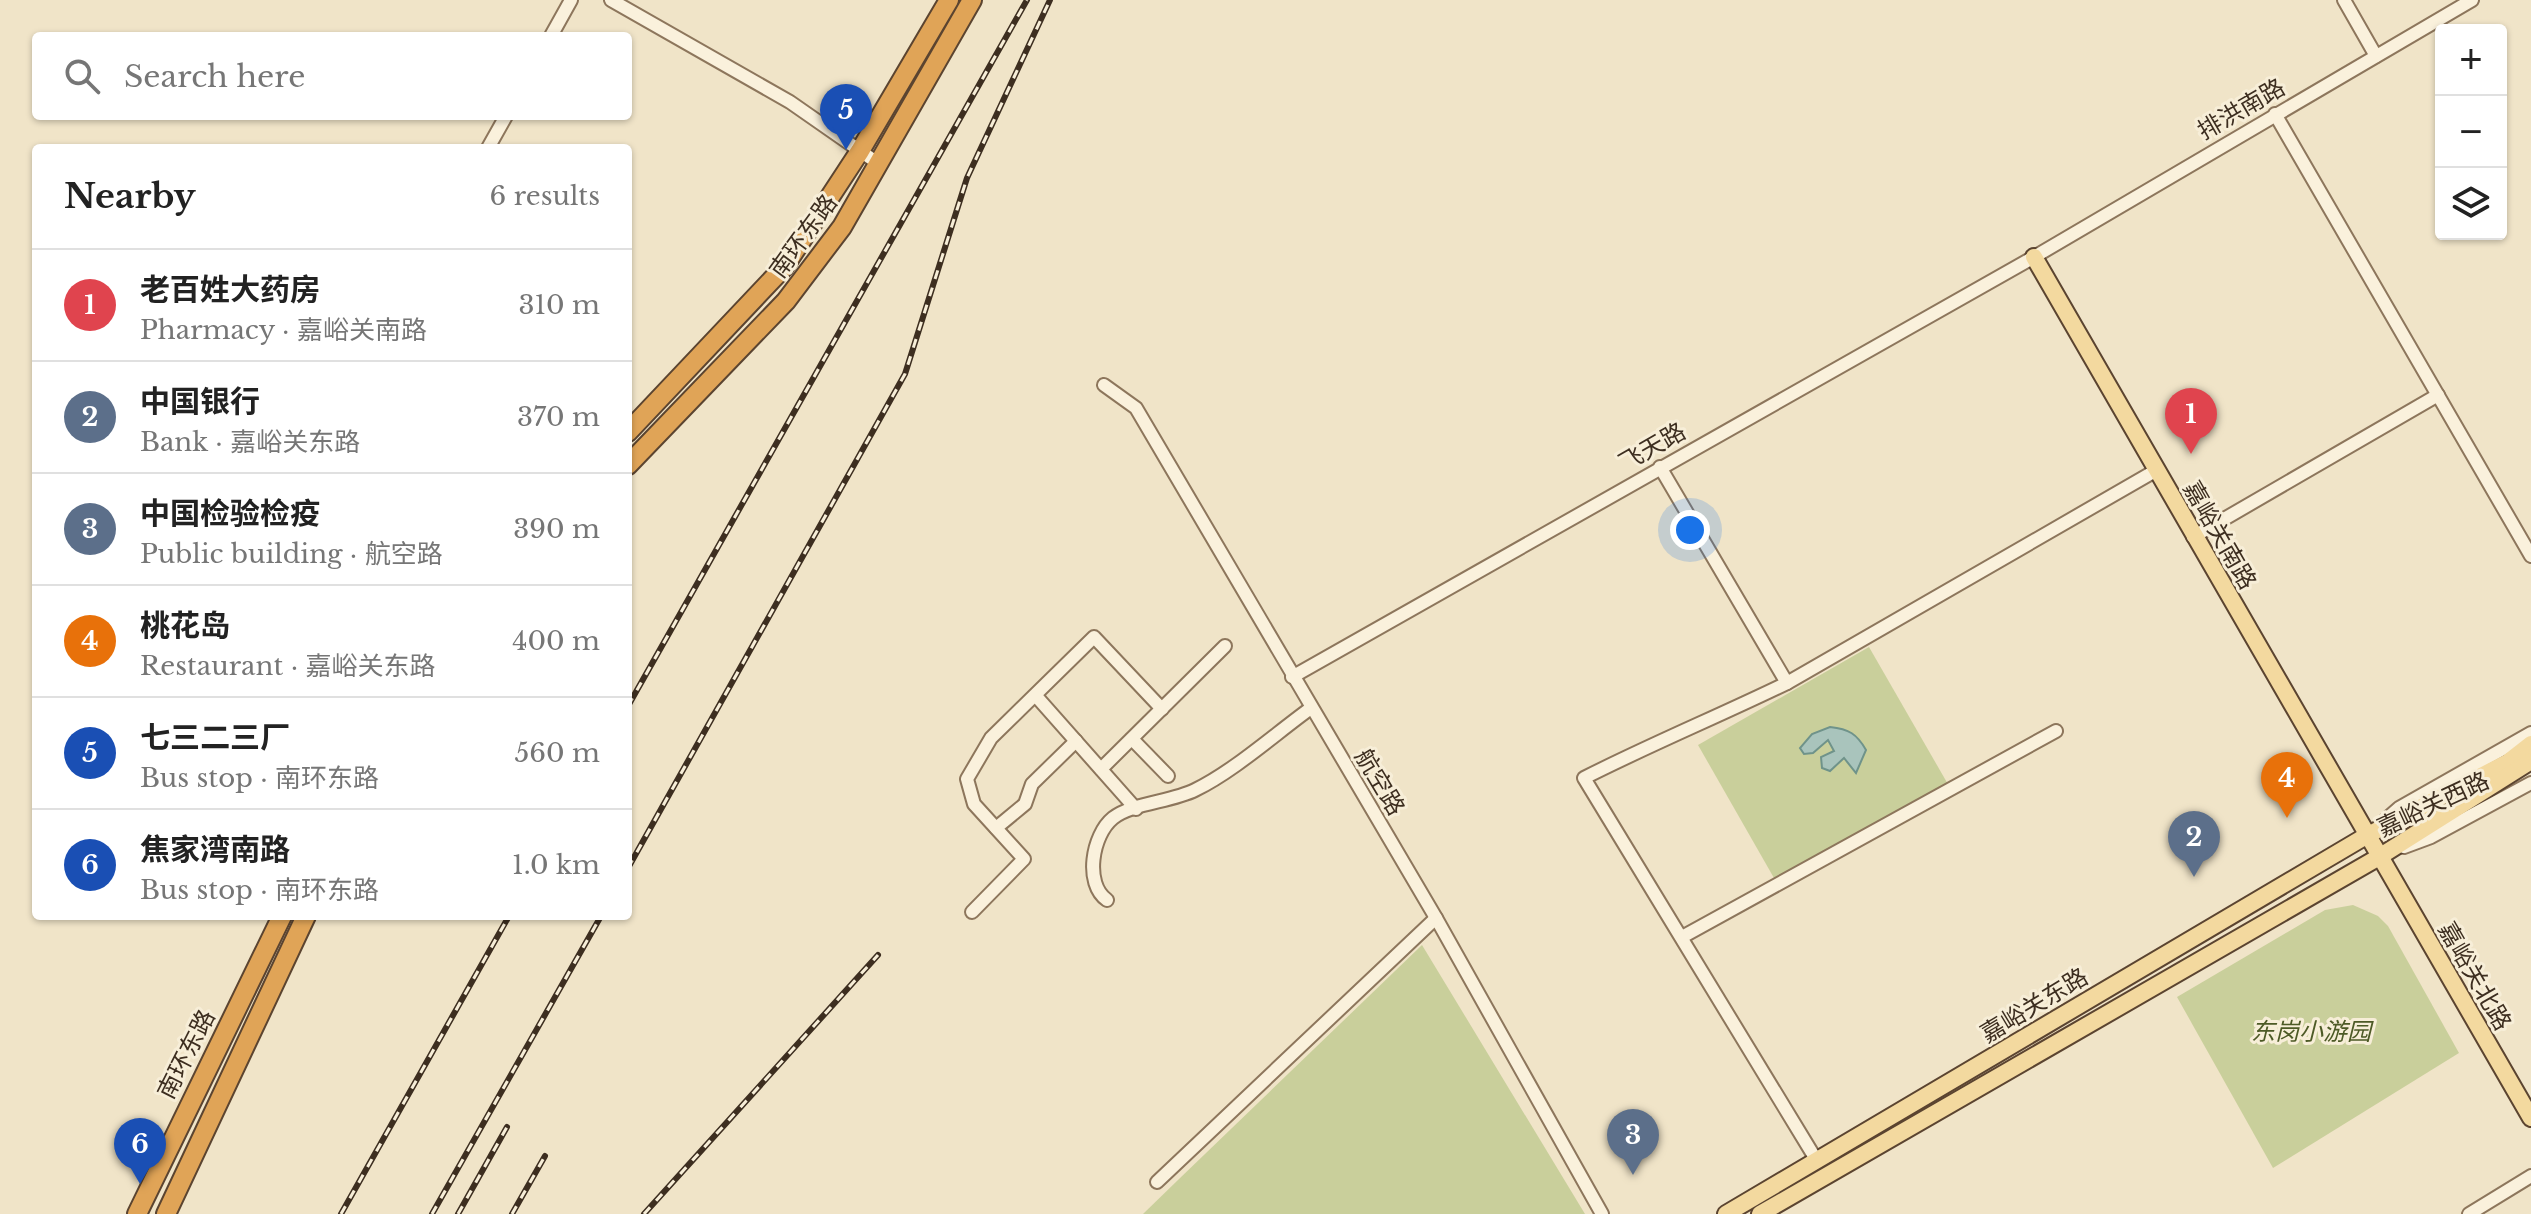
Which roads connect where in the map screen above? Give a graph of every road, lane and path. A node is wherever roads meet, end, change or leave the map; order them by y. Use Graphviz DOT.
graph roads {
  1 [pos="571,0"];
  2 [pos="611,0"];
  3 [pos="949,0"];
  4 [pos="972,0"];
  5 [pos="2344,0"];
  6 [pos="2472,0"];
  7 [pos="553,32"];
  8 [pos="2376,56"];
  9 [pos="2275,114"];
  10 [pos="504,120"];
  11 [pos="490,144"];
  12 [pos="860,151"];
  13 [pos="879,164"];
  14 [pos="2034,257"];
  15 [pos="1104,385"];
  16 [pos="2438,395"];
  17 [pos="632,428"];
  18 [pos="632,461"];
  19 [pos="1660,467"];
  20 [pos="2155,471"];
  21 [pos="2193,537"];
  22 [pos="2531,556"];
  23 [pos="1225,646"];
  24 [pos="1292,677"];
  25 [pos="1787,683"];
  26 [pos="1036,696"];
  27 [pos="1311,708"];
  28 [pos="1162,709"];
  29 [pos="2056,731"];
  30 [pos="2531,733"];
  31 [pos="1132,739"];
  32 [pos="1076,741"];
  33 [pos="2531,744"];
  34 [pos="2531,761"];
  35 [pos="1101,769"];
  36 [pos="1168,776"];
  37 [pos="2531,783"];
  38 [pos="1136,809"];
  39 [pos="996,828"];
  40 [pos="2366,836"];
  41 [pos="2379,857"];
  42 [pos="1107,900"];
  43 [pos="972,912"];
  44 [pos="1436,918"];
  45 [pos="280,920"];
  46 [pos="304,920"];
  47 [pos="1682,937"];
  48 [pos="2531,1118"];
  49 [pos="177,1125"];
  50 [pos="202,1136"];
  51 [pos="1817,1161"];
  52 [pos="2531,1176"];
  53 [pos="1157,1182"];
  54 [pos="137,1214"];
  55 [pos="166,1214"];
  56 [pos="1602,1214"];
  57 [pos="1726,1214"];
  58 [pos="1760,1214"];
  59 [pos="2469,1214"];
  1 -- 7 [label="street"];
  2 -- 12 [label="street"];
  3 -- 12 [label="highway, 南环东路"];
  4 -- 13 [label="highway, 南环东路"];
  5 -- 8 [label="street"];
  6 -- 8 [label="street, 排洪南路"];
  8 -- 9 [label="street, 排洪南路"];
  9 -- 14 [label="street, 排洪南路"];
  9 -- 16 [label="street"];
  10 -- 11 [label="street"];
  12 -- 13 [label="street"];
  12 -- 17 [label="highway, 南环东路"];
  13 -- 18 [label="highway, 南环东路"];
  14 -- 19 [label="street, 飞天路"];
  14 -- 20 [label="main road, 嘉峪关南路"];
  15 -- 24 [label="street, 航空路"];
  16 -- 21 [label="street"];
  16 -- 22 [label="street"];
  19 -- 24 [label="street, 飞天路"];
  19 -- 25 [label="street"];
  20 -- 21 [label="main road, 嘉峪关南路"];
  20 -- 25 [label="street"];
  21 -- 40 [label="main road, 嘉峪关南路"];
  23 -- 28 [label="street"];
  24 -- 27 [label="street, 航空路"];
  25 -- 47 [label="street"];
  26 -- 28 [label="street"];
  26 -- 32 [label="street"];
  26 -- 39 [label="street"];
  27 -- 38 [label="street"];
  27 -- 44 [label="street, 航空路"];
  28 -- 31 [label="street"];
  29 -- 47 [label="street"];
  30 -- 40 [label="street"];
  31 -- 35 [label="street"];
  31 -- 36 [label="street"];
  32 -- 35 [label="street"];
  32 -- 39 [label="street"];
  33 -- 40 [label="main road, 嘉峪关西路"];
  34 -- 41 [label="main road, 嘉峪关西路"];
  35 -- 38 [label="street"];
  37 -- 41 [label="street, 嘉峪关西路"];
  38 -- 42 [label="street"];
  39 -- 43 [label="street"];
  40 -- 41 [label="main road, 嘉峪关南路"];
  40 -- 51 [label="main road, 嘉峪关东路"];
  41 -- 48 [label="main road, 嘉峪关北路"];
  41 -- 58 [label="main road, 嘉峪关东路"];
  44 -- 53 [label="street"];
  44 -- 56 [label="street, 航空路"];
  45 -- 49 [label="highway, 南环东路"];
  46 -- 50 [label="highway, 南环东路"];
  47 -- 51 [label="street"];
  49 -- 50 [label="highway"];
  49 -- 54 [label="highway, 南环东路"];
  50 -- 55 [label="highway, 南环东路"];
  51 -- 57 [label="main road, 嘉峪关东路"];
  52 -- 59 [label="street"];
}
